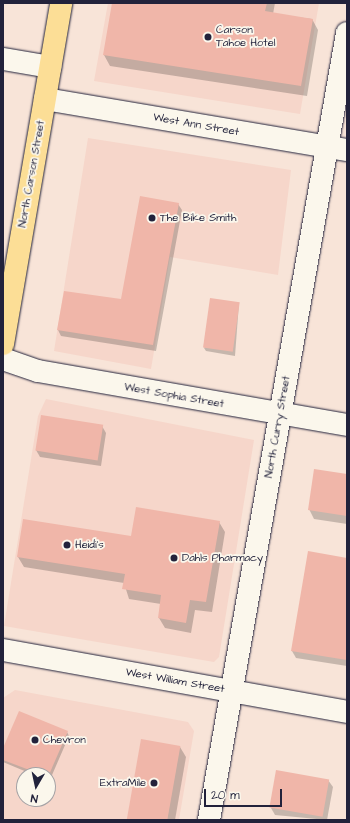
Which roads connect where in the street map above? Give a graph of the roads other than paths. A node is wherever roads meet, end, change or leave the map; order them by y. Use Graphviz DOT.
graph roads {
  1 [pos="61,3"];
  2 [pos="347,33"];
  3 [pos="3,58"];
  4 [pos="50,67"];
  5 [pos="45,99"];
  6 [pos="338,148"];
  7 [pos="3,344"];
  8 [pos="3,358"];
  9 [pos="280,415"];
  10 [pos="347,425"];
  11 [pos="3,650"];
  12 [pos="230,691"];
  13 [pos="347,712"];
  14 [pos="209,820"];
  1 -- 4 [label="main road, North Carson Street"];
  2 -- 6 [label="street, North Curry Street"];
  3 -- 4 [label="street"];
  4 -- 5 [label="main road, North Carson Street"];
  5 -- 6 [label="street, West Ann Street"];
  5 -- 7 [label="main road, North Carson Street"];
  6 -- 9 [label="street, North Curry Street"];
  8 -- 9 [label="street, West Sophia Street"];
  9 -- 10 [label="street, West Sophia Street"];
  9 -- 12 [label="street, North Curry Street"];
  11 -- 12 [label="street, West William Street"];
  12 -- 13 [label="street, West William Street"];
  12 -- 14 [label="street, North Curry Street"];
}
